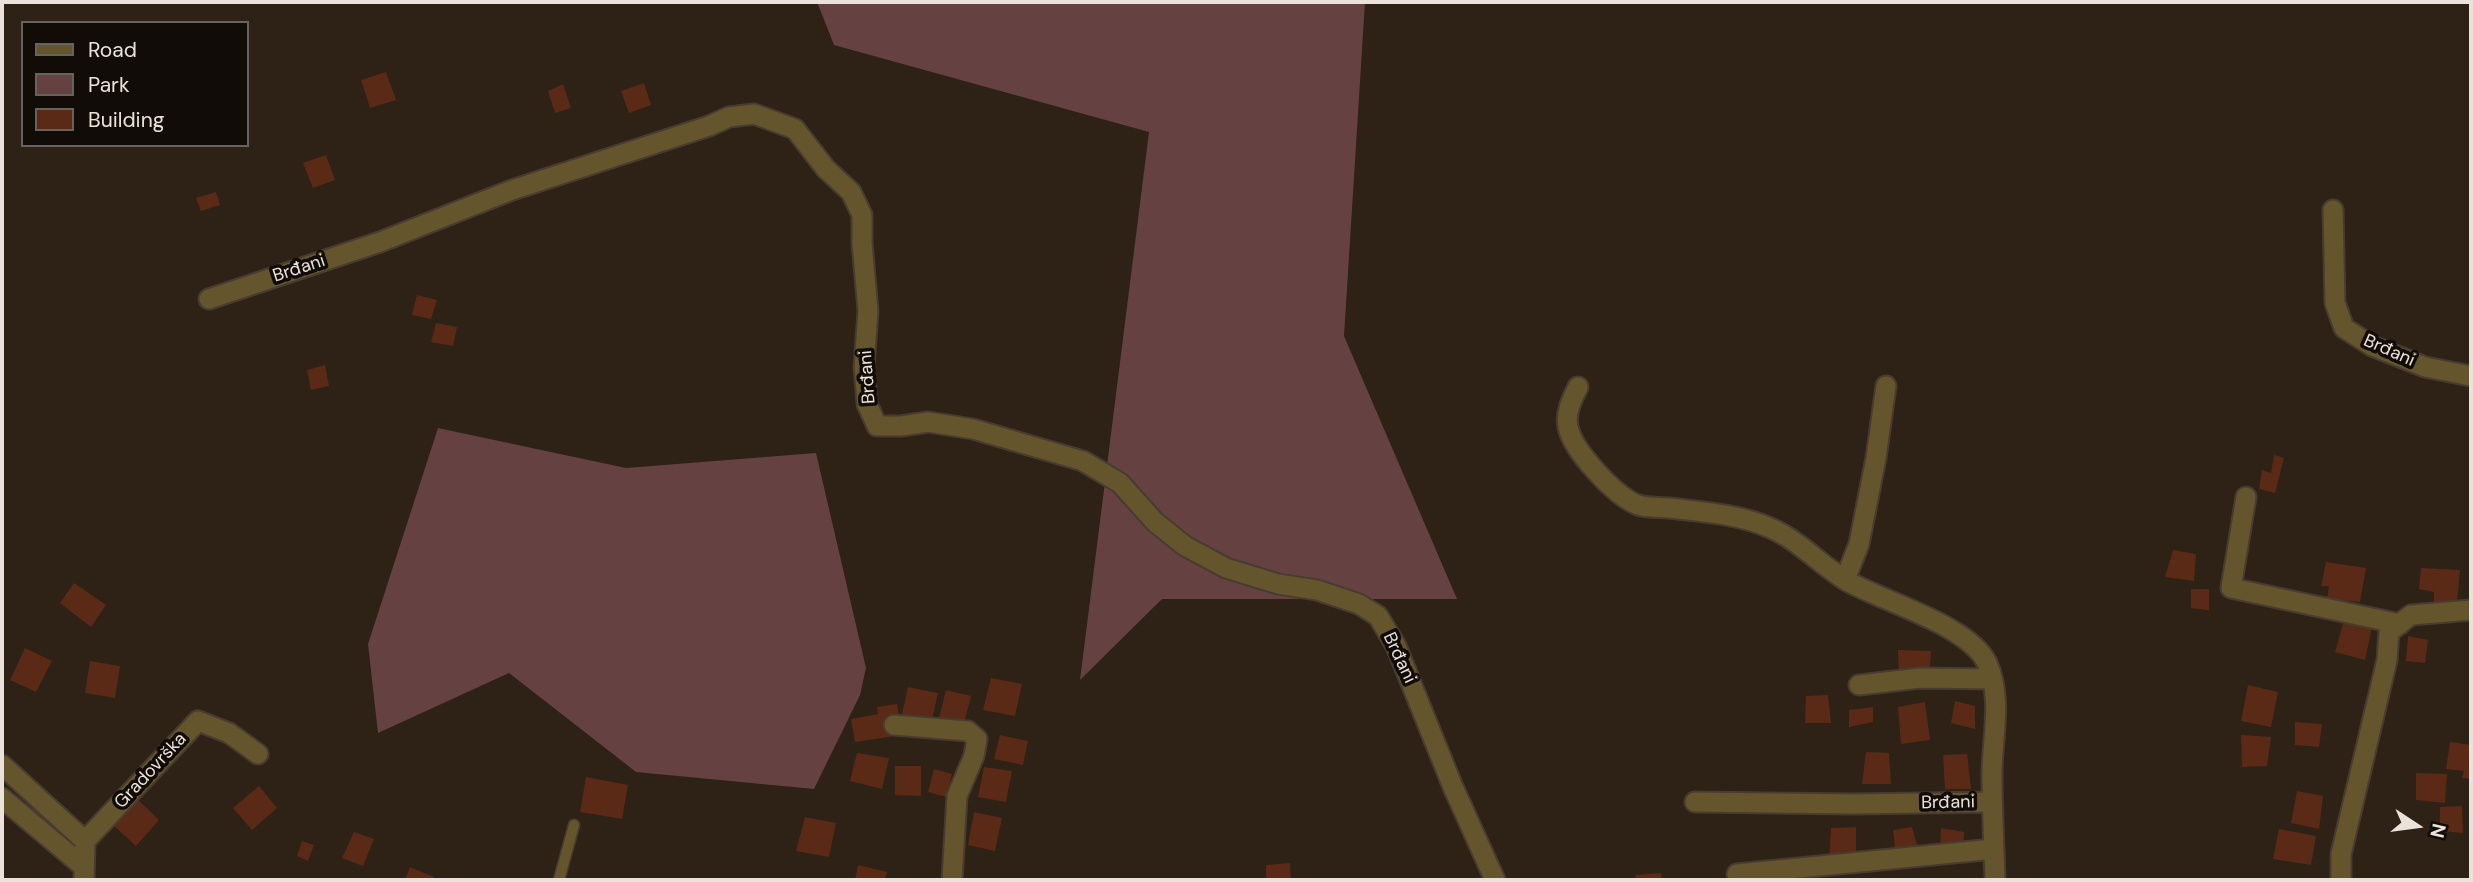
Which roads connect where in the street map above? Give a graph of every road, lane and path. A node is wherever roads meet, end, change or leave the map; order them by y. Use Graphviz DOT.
graph roads {
  1 [pos="2333,210"];
  2 [pos="209,299"];
  3 [pos="2471,376"];
  4 [pos="1886,386"];
  5 [pos="1578,387"];
  6 [pos="2246,497"];
  7 [pos="1845,580"];
  8 [pos="2471,610"];
  9 [pos="2400,624"];
  10 [pos="1992,680"];
  11 [pos="1859,685"];
  12 [pos="894,725"];
  13 [pos="258,754"];
  14 [pos="2,765"];
  15 [pos="2,798"];
  16 [pos="1695,802"];
  17 [pos="1992,802"];
  18 [pos="574,825"];
  19 [pos="85,841"];
  20 [pos="1994,849"];
  21 [pos="84,874"];
  22 [pos="1737,874"];
  23 [pos="559,880"];
  24 [pos="952,880"];
  25 [pos="1495,880"];
  26 [pos="1995,880"];
  27 [pos="2341,880"];
  1 -- 3 [label="street, Brđani"];
  2 -- 25 [label="street, Brđani"];
  4 -- 7 [label="street"];
  5 -- 7 [label="street, Brđani"];
  6 -- 9 [label="street"];
  7 -- 10 [label="street, Brđani"];
  8 -- 9 [label="street"];
  9 -- 27 [label="street"];
  10 -- 11 [label="street"];
  10 -- 17 [label="street, Brđani"];
  12 -- 24 [label="street"];
  13 -- 19 [label="street, Gradovrška"];
  14 -- 19 [label="street"];
  15 -- 21 [label="street"];
  16 -- 17 [label="street, Brđani"];
  17 -- 20 [label="street, Brđani"];
  18 -- 23 [label="lane"];
  19 -- 21 [label="street"];
  20 -- 22 [label="street"];
  20 -- 26 [label="street, Brđani"];
}
